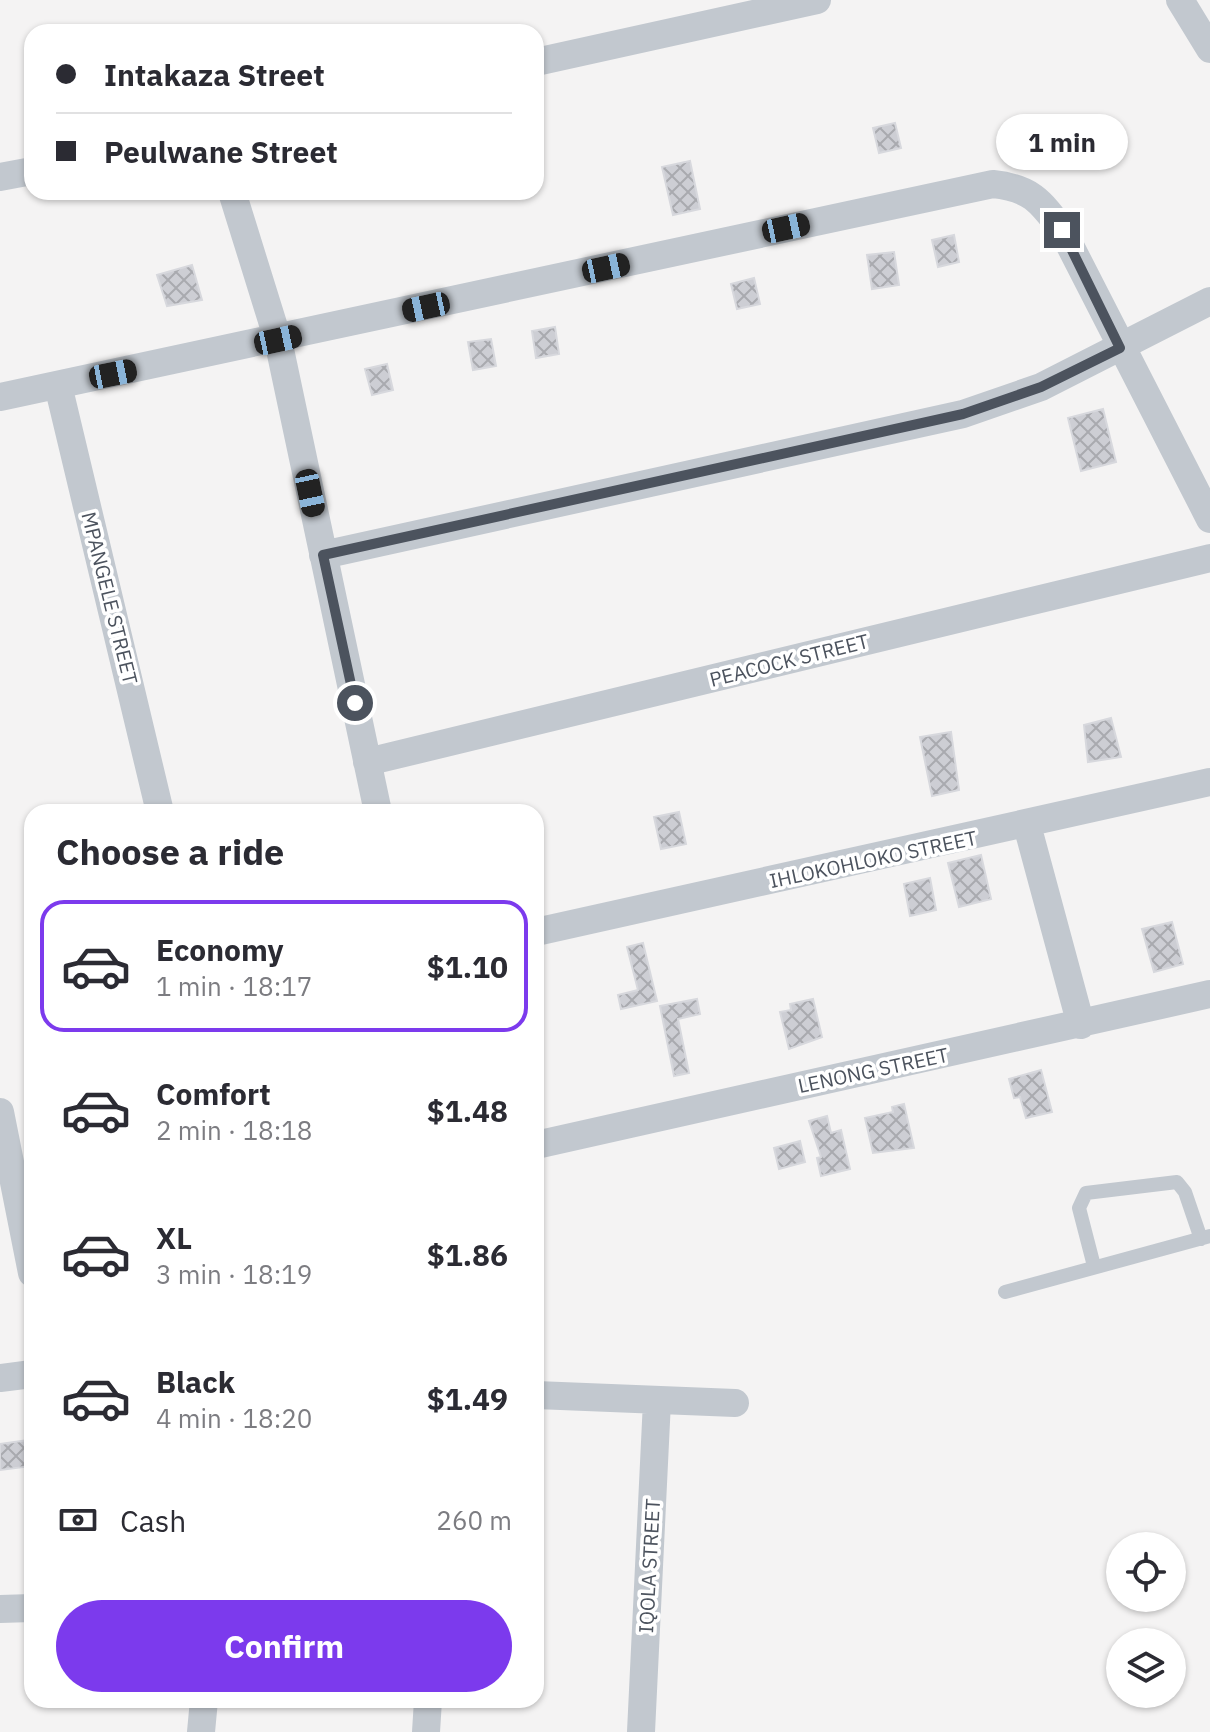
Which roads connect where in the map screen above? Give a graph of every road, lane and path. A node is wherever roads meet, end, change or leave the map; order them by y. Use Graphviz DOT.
graph roads {
  1 [pos="817,0"];
  2 [pos="1180,0"];
  3 [pos="1210,49"];
  4 [pos="544,60"];
  5 [pos="24,172"];
  6 [pos="0,177"];
  7 [pos="234,200"];
  8 [pos="1210,301"];
  9 [pos="278,340"];
  10 [pos="1120,348"];
  11 [pos="58,385"];
  12 [pos="0,397"];
  13 [pos="1210,519"];
  14 [pos="323,555"];
  15 [pos="1210,558"];
  16 [pos="367,762"];
  17 [pos="1210,782"];
  18 [pos="158,804"];
  19 [pos="376,804"];
  20 [pos="1027,825"];
  21 [pos="544,930"];
  22 [pos="1210,994"];
  23 [pos="1081,1025"];
  24 [pos="0,1112"];
  25 [pos="544,1143"];
  26 [pos="23,1172"];
  27 [pos="1205,1237"];
  28 [pos="1094,1266"];
  29 [pos="1005,1292"];
  30 [pos="24,1375"];
  31 [pos="0,1378"];
  32 [pos="544,1395"];
  33 [pos="657,1401"];
  34 [pos="735,1403"];
  35 [pos="24,1608"];
  36 [pos="0,1609"];
  37 [pos="203,1708"];
  38 [pos="428,1708"];
  39 [pos="201,1732"];
  40 [pos="426,1732"];
  41 [pos="641,1732"];
  1 -- 4 [label="street"];
  2 -- 3 [label="street"];
  5 -- 6 [label="street"];
  7 -- 9 [label="street"];
  8 -- 10 [label="street"];
  9 -- 10 [label="street"];
  9 -- 11 [label="street"];
  9 -- 14 [label="street"];
  10 -- 13 [label="street"];
  10 -- 14 [label="street"];
  11 -- 12 [label="street"];
  11 -- 18 [label="street, MPANGELE STREET"];
  14 -- 16 [label="street"];
  15 -- 16 [label="street, PEACOCK STREET"];
  16 -- 19 [label="street"];
  17 -- 20 [label="street, IHLOKOHLOKO STREET"];
  20 -- 21 [label="street, IHLOKOHLOKO STREET"];
  20 -- 23 [label="street"];
  22 -- 23 [label="street, LENONG STREET"];
  23 -- 25 [label="street, LENONG STREET"];
  24 -- 26 [label="street"];
  27 -- 28 [label="lane"];
  27 -- 28 [label="lane"];
  28 -- 29 [label="lane"];
  30 -- 31 [label="street"];
  32 -- 33 [label="street"];
  33 -- 34 [label="street"];
  33 -- 41 [label="street, IQOLA STREET"];
  35 -- 36 [label="street"];
  37 -- 39 [label="street"];
  38 -- 40 [label="street"];
}
